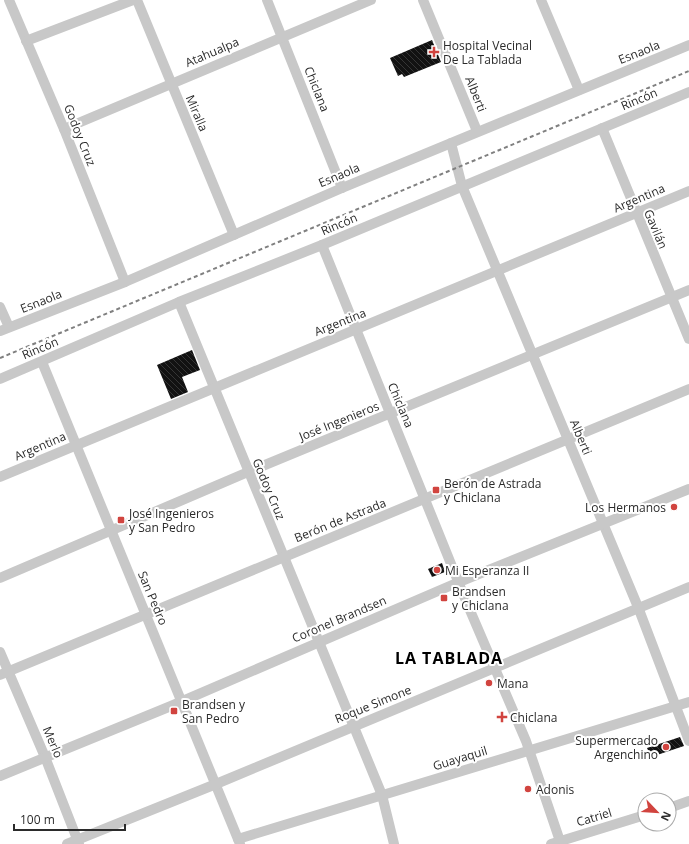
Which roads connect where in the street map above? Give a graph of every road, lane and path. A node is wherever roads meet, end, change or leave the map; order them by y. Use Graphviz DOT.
graph roads {
  1 [pos="9,0"];
  2 [pos="133,0"];
  3 [pos="137,0"];
  4 [pos="267,0"];
  5 [pos="371,0"];
  6 [pos="423,0"];
  7 [pos="541,0"];
  8 [pos="282,37"];
  9 [pos="26,41"];
  10 [pos="689,45"];
  11 [pos="170,84"];
  12 [pos="579,90"];
  13 [pos="689,92"];
  14 [pos="602,128"];
  15 [pos="64,129"];
  16 [pos="477,131"];
  17 [pos="451,143"];
  18 [pos="462,186"];
  19 [pos="342,188"];
  20 [pos="689,191"];
  21 [pos="636,213"];
  22 [pos="234,235"];
  23 [pos="322,246"];
  24 [pos="498,271"];
  25 [pos="125,282"];
  26 [pos="689,290"];
  27 [pos="671,298"];
  28 [pos="179,302"];
  29 [pos="0,307"];
  30 [pos="5,329"];
  31 [pos="356,330"];
  32 [pos="689,339"];
  33 [pos="533,354"];
  34 [pos="42,362"];
  35 [pos="0,379"];
  36 [pos="214,388"];
  37 [pos="689,388"];
  38 [pos="391,415"];
  39 [pos="569,440"];
  40 [pos="76,445"];
  41 [pos="248,472"];
  42 [pos="0,478"];
  43 [pos="689,489"];
  44 [pos="426,499"];
  45 [pos="603,524"];
  46 [pos="111,531"];
  47 [pos="284,557"];
  48 [pos="0,578"];
  49 [pos="459,582"];
  50 [pos="689,587"];
  51 [pos="638,607"];
  52 [pos="146,615"];
  53 [pos="319,642"];
  54 [pos="0,652"];
  55 [pos="495,668"];
  56 [pos="4,674"];
  57 [pos="182,700"];
  58 [pos="689,702"];
  59 [pos="677,706"];
  60 [pos="353,727"];
  61 [pos="689,741"];
  62 [pos="529,752"];
  63 [pos="45,757"];
  64 [pos="0,776"];
  65 [pos="216,784"];
  66 [pos="382,795"];
  67 [pos="689,801"];
  68 [pos="677,805"];
  69 [pos="637,818"];
  70 [pos="239,841"];
  71 [pos="78,842"];
  72 [pos="557,843"];
  73 [pos="67,844"];
  74 [pos="394,844"];
  1 -- 9 [label="street, Godoy Cruz"];
  2 -- 9 [label="street"];
  3 -- 11 [label="street, Miralla"];
  4 -- 8 [label="street, Chiclana"];
  5 -- 8 [label="street, Atahualpa"];
  6 -- 16 [label="street, Alberti"];
  7 -- 12 [label="street"];
  8 -- 11 [label="street, Atahualpa"];
  8 -- 19 [label="street, Chiclana"];
  9 -- 15 [label="street, Godoy Cruz"];
  10 -- 12 [label="street, Esnaola"];
  11 -- 15 [label="street, Atahualpa"];
  11 -- 22 [label="street, Miralla"];
  12 -- 16 [label="street, Esnaola"];
  13 -- 14 [label="street, Rincón"];
  14 -- 18 [label="street, Rincón"];
  14 -- 21 [label="street, Gavilán"];
  15 -- 25 [label="street, Godoy Cruz"];
  16 -- 17 [label="street, Esnaola"];
  17 -- 18 [label="street, Alberti"];
  17 -- 19 [label="street, Esnaola"];
  18 -- 23 [label="street, Rincón"];
  18 -- 24 [label="street, Alberti"];
  19 -- 22 [label="street, Esnaola"];
  20 -- 21 [label="street, Argentina"];
  21 -- 24 [label="street, Argentina"];
  21 -- 27 [label="street, Gavilán"];
  22 -- 25 [label="street, Esnaola"];
  23 -- 28 [label="street, Rincón"];
  23 -- 31 [label="street, Chiclana"];
  24 -- 31 [label="street, Argentina"];
  24 -- 33 [label="street, Alberti"];
  25 -- 30 [label="street, Esnaola"];
  26 -- 27 [label="street, José Ingenieros"];
  27 -- 32 [label="street, Gavilán"];
  27 -- 33 [label="street, José Ingenieros"];
  28 -- 34 [label="street, Rincón"];
  28 -- 36 [label="street, Godoy Cruz"];
  29 -- 30 [label="street"];
  31 -- 36 [label="street, Argentina"];
  31 -- 38 [label="street, Chiclana"];
  33 -- 38 [label="street, José Ingenieros"];
  33 -- 39 [label="street, Alberti"];
  34 -- 35 [label="street, Rincón"];
  34 -- 40 [label="street, San Pedro"];
  36 -- 40 [label="street, Argentina"];
  36 -- 41 [label="street, Godoy Cruz"];
  37 -- 39 [label="street, Berón de Astrada"];
  38 -- 41 [label="street, José Ingenieros"];
  38 -- 44 [label="street, Chiclana"];
  39 -- 44 [label="street, Berón de Astrada"];
  39 -- 45 [label="street, Alberti"];
  40 -- 42 [label="street, Argentina"];
  40 -- 46 [label="street, San Pedro"];
  41 -- 46 [label="street, José Ingenieros"];
  41 -- 47 [label="street, Godoy Cruz"];
  43 -- 45 [label="street, Coronel Brandsen"];
  44 -- 47 [label="street, Berón de Astrada"];
  44 -- 49 [label="street, Chiclana"];
  45 -- 49 [label="street, Coronel Brandsen"];
  45 -- 51 [label="street, Alberti"];
  46 -- 48 [label="street, José Ingenieros"];
  46 -- 52 [label="street, San Pedro"];
  47 -- 52 [label="street, Berón de Astrada"];
  47 -- 53 [label="street, Godoy Cruz"];
  49 -- 53 [label="street, Coronel Brandsen"];
  49 -- 55 [label="street, Chiclana"];
  50 -- 51 [label="street, Roque Simone"];
  51 -- 55 [label="street, Roque Simone"];
  51 -- 59 [label="street, Alberti"];
  52 -- 56 [label="street, Berón de Astrada"];
  52 -- 57 [label="street, San Pedro"];
  53 -- 57 [label="street, Coronel Brandsen"];
  53 -- 60 [label="street, Godoy Cruz"];
  54 -- 56 [label="street, Merlo"];
  55 -- 60 [label="street, Roque Simone"];
  55 -- 62 [label="street, Chiclana"];
  56 -- 63 [label="street, Merlo"];
  57 -- 63 [label="street, Coronel Brandsen"];
  57 -- 65 [label="street, San Pedro"];
  58 -- 59 [label="street, Guayaquil"];
  59 -- 61 [label="street, Alberti"];
  59 -- 62 [label="street, Guayaquil"];
  60 -- 65 [label="street, Roque Simone"];
  60 -- 66 [label="street, Godoy Cruz"];
  62 -- 66 [label="street, Guayaquil"];
  62 -- 72 [label="street, Chiclana"];
  63 -- 64 [label="street, Coronel Brandsen"];
  63 -- 71 [label="street, Merlo"];
  65 -- 70 [label="street, San Pedro"];
  65 -- 71 [label="street, Roque Simone"];
  66 -- 70 [label="street, Guayaquil"];
  66 -- 74 [label="street, Godoy Cruz"];
  67 -- 68 [label="street"];
  69 -- 72 [label="street, Catriel"];
  71 -- 73 [label="street, Roque Simone"];
}
